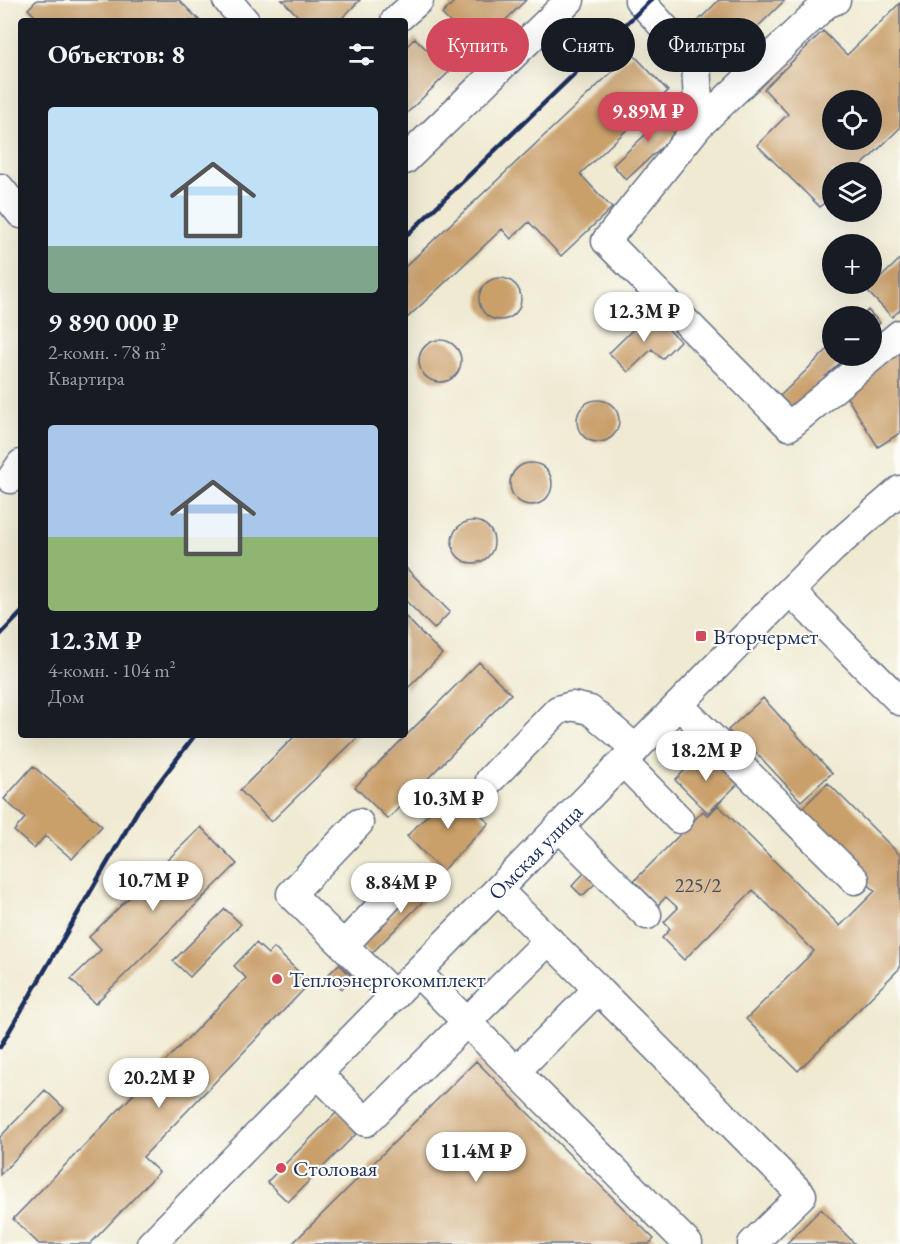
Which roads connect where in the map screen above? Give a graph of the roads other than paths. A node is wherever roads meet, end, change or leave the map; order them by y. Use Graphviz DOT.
graph roads {
  1 [pos="227,0"];
  2 [pos="419,0"];
  3 [pos="570,0"];
  4 [pos="639,0"];
  5 [pos="836,0"];
  6 [pos="242,18"];
  7 [pos="398,18"];
  8 [pos="699,125"];
  9 [pos="408,157"];
  10 [pos="0,188"];
  11 [pos="18,210"];
  12 [pos="900,334"];
  13 [pos="900,490"];
  14 [pos="790,591"];
  15 [pos="900,701"];
  16 [pos="679,705"];
  17 [pos="629,756"];
  18 [pos="490,780"];
  19 [pos="680,819"];
  20 [pos="359,823"];
  21 [pos="559,827"];
  22 [pos="855,880"];
  23 [pos="397,889"];
  24 [pos="498,890"];
  25 [pos="647,915"];
  26 [pos="549,940"];
  27 [pos="344,945"];
  28 [pos="418,973"];
  29 [pos="598,990"];
  30 [pos="395,996"];
  31 [pos="466,1022"];
  32 [pos="516,1071"];
  33 [pos="318,1074"];
  34 [pos="151,1244"];
  35 [pos="688,1244"];
  36 [pos="752,1244"];
  1 -- 6 [label="street"];
  2 -- 7 [label="street"];
  3 -- 9 [label="street"];
  4 -- 8 [label="street"];
  5 -- 8 [label="street"];
  8 -- 12 [label="street"];
  10 -- 11 [label="street"];
  13 -- 14 [label="street, Омская улица"];
  14 -- 15 [label="street"];
  14 -- 16 [label="street, Омская улица"];
  16 -- 17 [label="street, Омская улица"];
  16 -- 22 [label="street"];
  17 -- 18 [label="street"];
  17 -- 19 [label="street"];
  17 -- 21 [label="street, Омская улица"];
  20 -- 27 [label="street"];
  21 -- 24 [label="street, Омская улица"];
  21 -- 25 [label="street"];
  23 -- 27 [label="street"];
  24 -- 26 [label="street"];
  24 -- 28 [label="street, Омская улица"];
  26 -- 29 [label="street"];
  26 -- 31 [label="street"];
  27 -- 30 [label="street"];
  28 -- 30 [label="street, Омская улица"];
  28 -- 31 [label="street"];
  29 -- 32 [label="street"];
  29 -- 36 [label="street"];
  30 -- 33 [label="street, Омская улица"];
  31 -- 32 [label="street"];
  31 -- 33 [label="street"];
  32 -- 35 [label="street"];
  33 -- 34 [label="street, Омская улица"];
}
